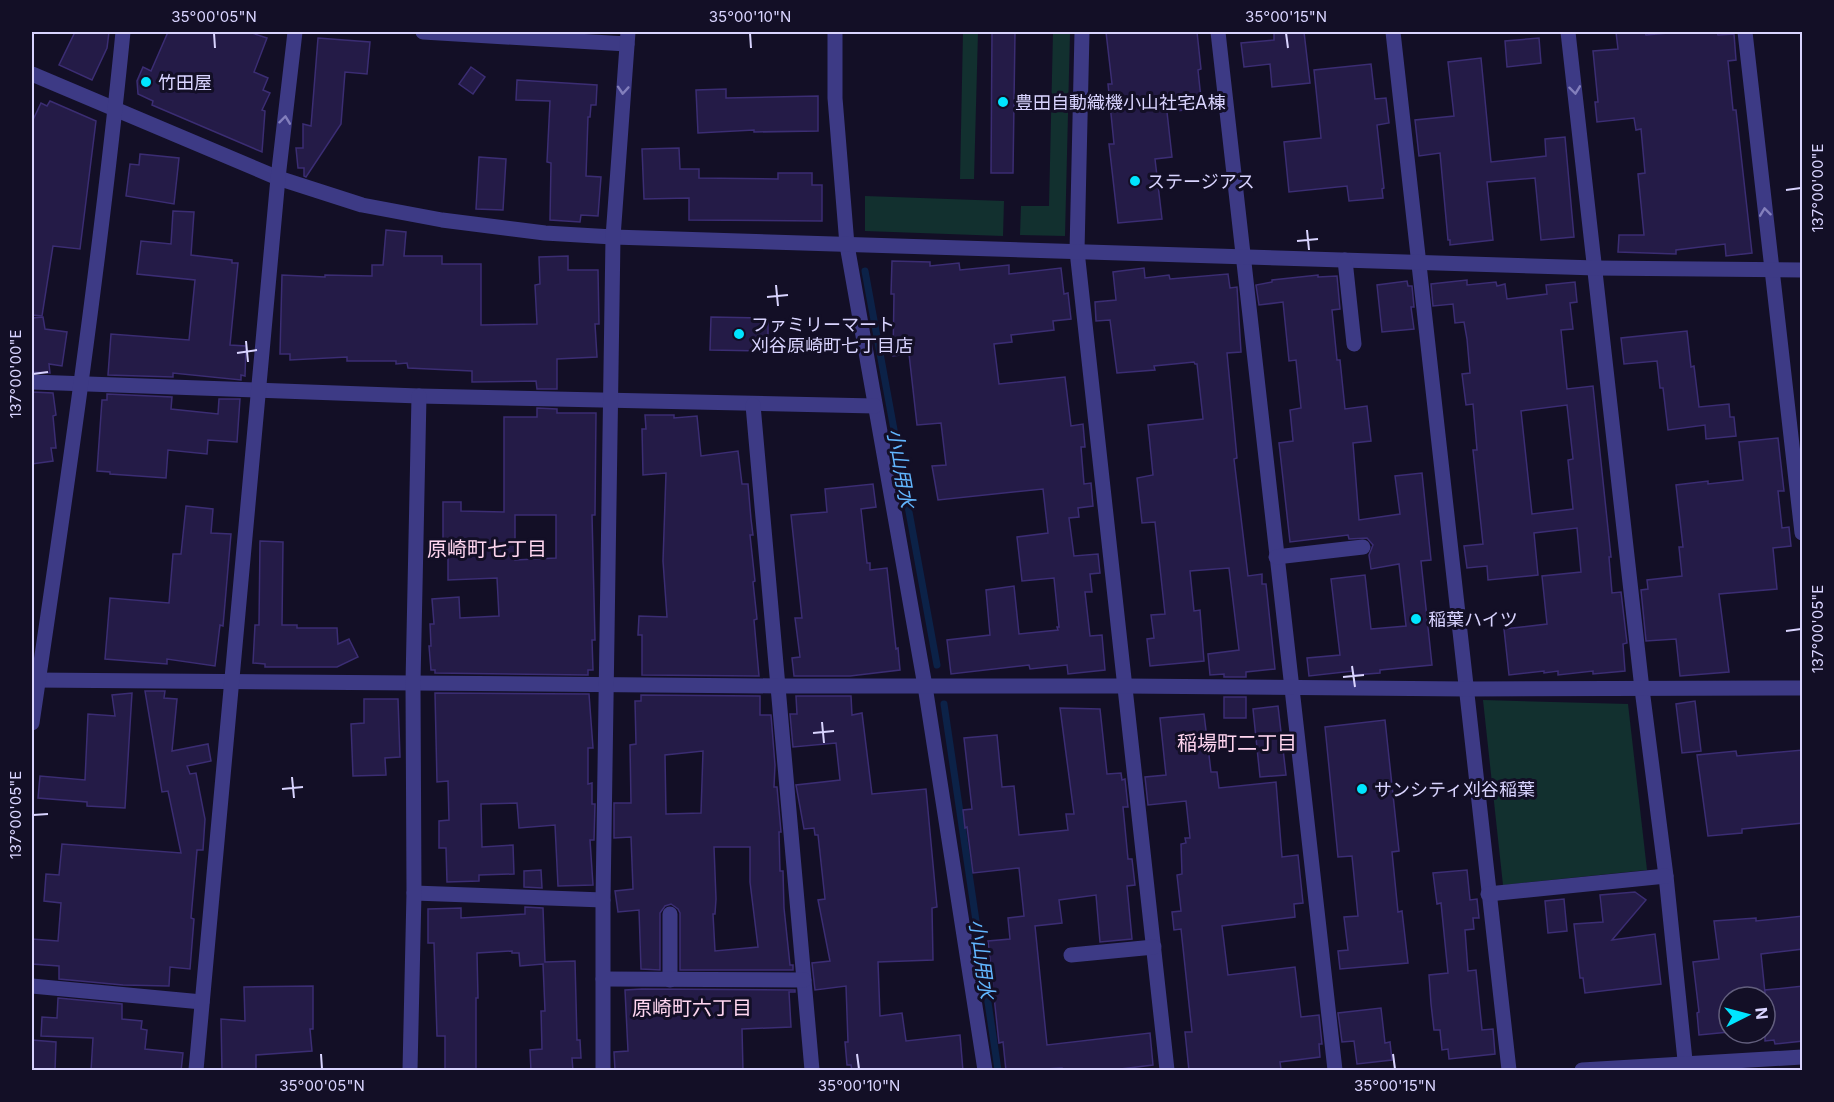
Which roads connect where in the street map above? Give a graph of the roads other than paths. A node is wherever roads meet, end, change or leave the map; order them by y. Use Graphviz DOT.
graph roads {
  1 [pos="123,32"];
  2 [pos="295,32"];
  3 [pos="423,32"];
  4 [pos="835,32"];
  5 [pos="1082,32"];
  6 [pos="1218,32"];
  7 [pos="1393,32"];
  8 [pos="1568,32"];
  9 [pos="1745,32"];
  10 [pos="627,38"];
  11 [pos="32,74"];
  12 [pos="115,109"];
  13 [pos="278,178"];
  14 [pos="613,237"];
  15 [pos="847,245"];
  16 [pos="1077,251"];
  17 [pos="1244,257"];
  18 [pos="1345,260"];
  19 [pos="1419,262"];
  20 [pos="1596,268"];
  21 [pos="1772,270"];
  22 [pos="1803,270"];
  23 [pos="1354,344"];
  24 [pos="32,382"];
  25 [pos="80,383"];
  26 [pos="258,389"];
  27 [pos="419,396"];
  28 [pos="610,401"];
  29 [pos="753,405"];
  30 [pos="875,406"];
  31 [pos="1803,533"];
  32 [pos="1363,547"];
  33 [pos="1276,557"];
  34 [pos="35,680"];
  35 [pos="231,681"];
  36 [pos="413,683"];
  37 [pos="607,683"];
  38 [pos="778,686"];
  39 [pos="925,686"];
  40 [pos="1125,686"];
  41 [pos="1803,688"];
  42 [pos="1292,689"];
  43 [pos="1467,689"];
  44 [pos="1642,689"];
  45 [pos="32,723"];
  46 [pos="1666,876"];
  47 [pos="414,893"];
  48 [pos="1488,894"];
  49 [pos="603,900"];
  50 [pos="670,914"];
  51 [pos="1154,947"];
  52 [pos="1071,956"];
  53 [pos="603,979"];
  54 [pos="670,980"];
  55 [pos="804,980"];
  56 [pos="32,986"];
  57 [pos="201,1002"];
  58 [pos="1803,1057"];
  59 [pos="1685,1068"];
  60 [pos="196,1071"];
  61 [pos="410,1071"];
  62 [pos="603,1071"];
  63 [pos="812,1071"];
  64 [pos="985,1071"];
  65 [pos="1167,1071"];
  66 [pos="1335,1071"];
  67 [pos="1509,1071"];
  68 [pos="1582,1071"];
  1 -- 12 [label="street"];
  13 -- 2 [label="street, one-way"];
  3 -- 10 [label="street"];
  4 -- 15 [label="street"];
  5 -- 16 [label="street"];
  6 -- 17 [label="street"];
  7 -- 19 [label="street"];
  8 -- 20 [label="street, one-way"];
  21 -- 9 [label="street, one-way"];
  10 -- 14 [label="street, one-way"];
  11 -- 12 [label="street"];
  12 -- 13 [label="street"];
  12 -- 25 [label="street"];
  13 -- 14 [label="street"];
  13 -- 26 [label="street"];
  14 -- 15 [label="street"];
  14 -- 28 [label="street"];
  15 -- 16 [label="street"];
  15 -- 30 [label="street"];
  16 -- 17 [label="street"];
  16 -- 40 [label="street"];
  17 -- 18 [label="street"];
  17 -- 33 [label="street"];
  18 -- 19 [label="street"];
  18 -- 23 [label="street"];
  19 -- 20 [label="street"];
  19 -- 43 [label="street"];
  20 -- 21 [label="street"];
  20 -- 44 [label="street"];
  21 -- 22 [label="street"];
  21 -- 31 [label="street"];
  24 -- 25 [label="street"];
  25 -- 26 [label="street"];
  25 -- 34 [label="street"];
  26 -- 27 [label="street"];
  26 -- 35 [label="street"];
  27 -- 28 [label="street"];
  27 -- 36 [label="street"];
  28 -- 29 [label="street"];
  28 -- 37 [label="street"];
  29 -- 30 [label="street"];
  29 -- 38 [label="street"];
  30 -- 39 [label="street"];
  32 -- 33 [label="street"];
  33 -- 42 [label="street"];
  34 -- 35 [label="street"];
  34 -- 45 [label="street"];
  35 -- 36 [label="street"];
  35 -- 57 [label="street"];
  36 -- 37 [label="street"];
  36 -- 47 [label="street"];
  37 -- 38 [label="street"];
  37 -- 49 [label="street"];
  38 -- 39 [label="street"];
  38 -- 55 [label="street"];
  39 -- 40 [label="street"];
  39 -- 64 [label="street"];
  40 -- 42 [label="street"];
  40 -- 51 [label="street"];
  41 -- 44 [label="street"];
  42 -- 43 [label="street"];
  42 -- 66 [label="street"];
  43 -- 44 [label="street"];
  43 -- 48 [label="street"];
  44 -- 46 [label="street"];
  46 -- 48 [label="street"];
  46 -- 59 [label="street"];
  47 -- 49 [label="street"];
  47 -- 61 [label="street"];
  48 -- 67 [label="street"];
  49 -- 53 [label="street"];
  50 -- 54 [label="street"];
  51 -- 52 [label="street"];
  51 -- 65 [label="street"];
  53 -- 54 [label="street"];
  53 -- 62 [label="street"];
  54 -- 55 [label="street"];
  55 -- 63 [label="street"];
  56 -- 57 [label="street"];
  57 -- 60 [label="street"];
  58 -- 59 [label="street"];
  59 -- 68 [label="street"];
}
